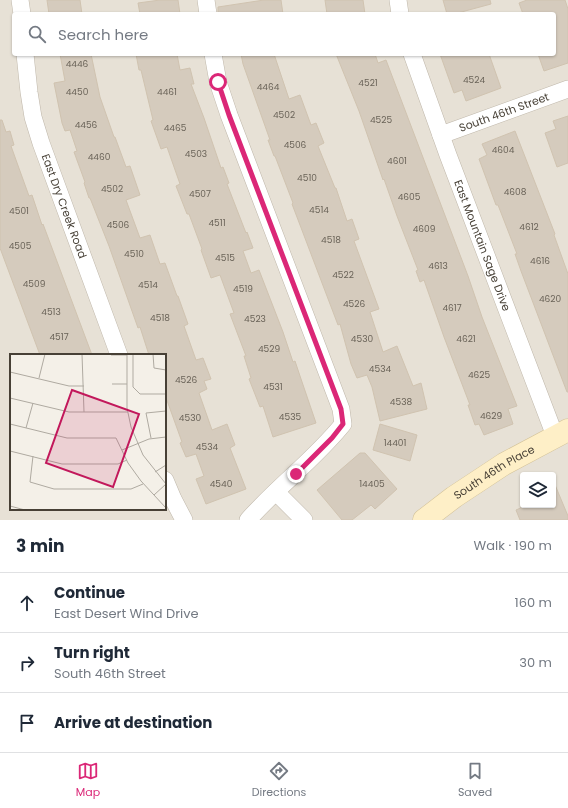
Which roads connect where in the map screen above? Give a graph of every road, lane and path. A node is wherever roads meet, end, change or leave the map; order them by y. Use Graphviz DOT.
graph roads {
  1 [pos="20,0"];
  2 [pos="206,0"];
  3 [pos="398,0"];
  4 [pos="22,12"];
  5 [pos="208,12"];
  6 [pos="400,12"];
  7 [pos="25,56"];
  8 [pos="213,56"];
  9 [pos="413,56"];
  10 [pos="568,89"];
  11 [pos="441,135"];
  12 [pos="119,354"];
  13 [pos="562,433"];
  14 [pos="166,482"];
  15 [pos="276,492"];
  16 [pos="184,520"];
  17 [pos="248,520"];
  18 [pos="304,520"];
  19 [pos="424,520"];
  1 -- 4 [label="street"];
  2 -- 5 [label="street"];
  3 -- 6 [label="street"];
  7 -- 12 [label="street, East Dry Creek Road"];
  8 -- 15 [label="street"];
  9 -- 11 [label="street, East Mountain Sage Drive"];
  10 -- 11 [label="street, South 46th Street"];
  11 -- 13 [label="street, East Mountain Sage Drive"];
  13 -- 19 [label="street, South 46th Place"];
  14 -- 16 [label="street"];
  15 -- 17 [label="street"];
  15 -- 18 [label="street"];
}
